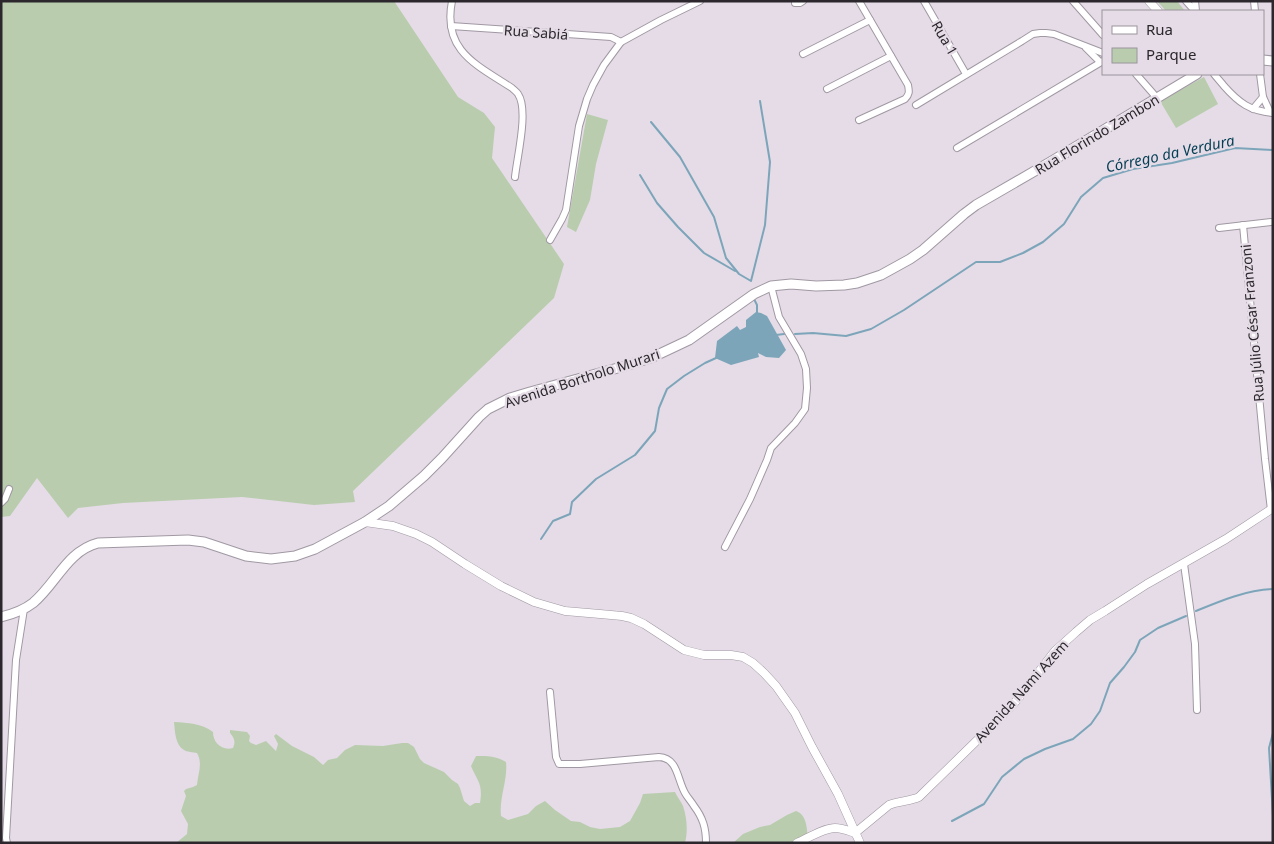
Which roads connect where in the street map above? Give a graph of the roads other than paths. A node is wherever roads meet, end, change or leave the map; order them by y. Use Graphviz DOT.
graph roads {
  1 [pos="452,1"];
  2 [pos="700,1"];
  3 [pos="794,1"];
  4 [pos="803,1"];
  5 [pos="859,1"];
  6 [pos="924,1"];
  7 [pos="1073,1"];
  8 [pos="1186,1"];
  9 [pos="1195,10"];
  10 [pos="870,20"];
  11 [pos="451,26"];
  12 [pos="1102,33"];
  13 [pos="621,42"];
  14 [pos="1086,47"];
  15 [pos="1102,53"];
  16 [pos="803,54"];
  17 [pos="891,56"];
  18 [pos="1101,62"];
  19 [pos="966,74"];
  20 [pos="1137,75"];
  21 [pos="1195,75"];
  22 [pos="1215,75"];
  23 [pos="1260,75"];
  24 [pos="827,89"];
  25 [pos="1263,97"];
  26 [pos="1157,98"];
  27 [pos="916,105"];
  28 [pos="1253,109"];
  29 [pos="1271,112"];
  30 [pos="859,120"];
  31 [pos="956,148"];
  32 [pos="514,176"];
  33 [pos="996,193"];
  34 [pos="1271,222"];
  35 [pos="1243,225"];
  36 [pos="1219,228"];
  37 [pos="550,240"];
  38 [pos="771,286"];
  39 [pos="9,489"];
  40 [pos="1,504"];
  41 [pos="1272,509"];
  42 [pos="365,522"];
  43 [pos="726,547"];
  44 [pos="1184,564"];
  45 [pos="24,609"];
  46 [pos="1,617"];
  47 [pos="550,692"];
  48 [pos="1198,710"];
  49 [pos="855,833"];
  50 [pos="7,843"];
  51 [pos="706,843"];
  52 [pos="797,843"];
  53 [pos="860,843"];
  1 -- 11 [label="street"];
  2 -- 13 [label="street"];
  3 -- 4 [label="street"];
  5 -- 10 [label="street"];
  6 -- 19 [label="street, Rua 1"];
  7 -- 12 [label="street"];
  8 -- 9 [label="street"];
  10 -- 16 [label="street"];
  10 -- 17 [label="street"];
  11 -- 13 [label="street, Rua Sabiá"];
  11 -- 32 [label="street"];
  13 -- 37 [label="street"];
  14 -- 15 [label="street"];
  14 -- 18 [label="street"];
  14 -- 19 [label="street"];
  17 -- 24 [label="street"];
  17 -- 30 [label="street"];
  18 -- 31 [label="street"];
  19 -- 27 [label="street"];
  20 -- 26 [label="street"];
  21 -- 26 [label="main road, Rua Florindo Zambon"];
  22 -- 28 [label="street"];
  23 -- 25 [label="street"];
  25 -- 28 [label="street"];
  25 -- 29 [label="street"];
  26 -- 33 [label="main road, Rua Florindo Zambon"];
  28 -- 29 [label="street"];
  33 -- 38 [label="main road, Avenida Bortholo Murari"];
  34 -- 35 [label="street"];
  35 -- 36 [label="street"];
  35 -- 41 [label="street, Rua Júlio César Franzoni"];
  38 -- 42 [label="main road, Avenida Bortholo Murari"];
  38 -- 43 [label="street"];
  39 -- 40 [label="street"];
  41 -- 44 [label="street, Avenida Nami Azem"];
  42 -- 45 [label="main road, Avenida Bortholo Murari"];
  42 -- 49 [label="street"];
  44 -- 48 [label="street"];
  44 -- 49 [label="street, Avenida Nami Azem"];
  45 -- 46 [label="main road"];
  45 -- 50 [label="street"];
  47 -- 51 [label="street"];
  49 -- 52 [label="street"];
  49 -- 53 [label="street"];
}
